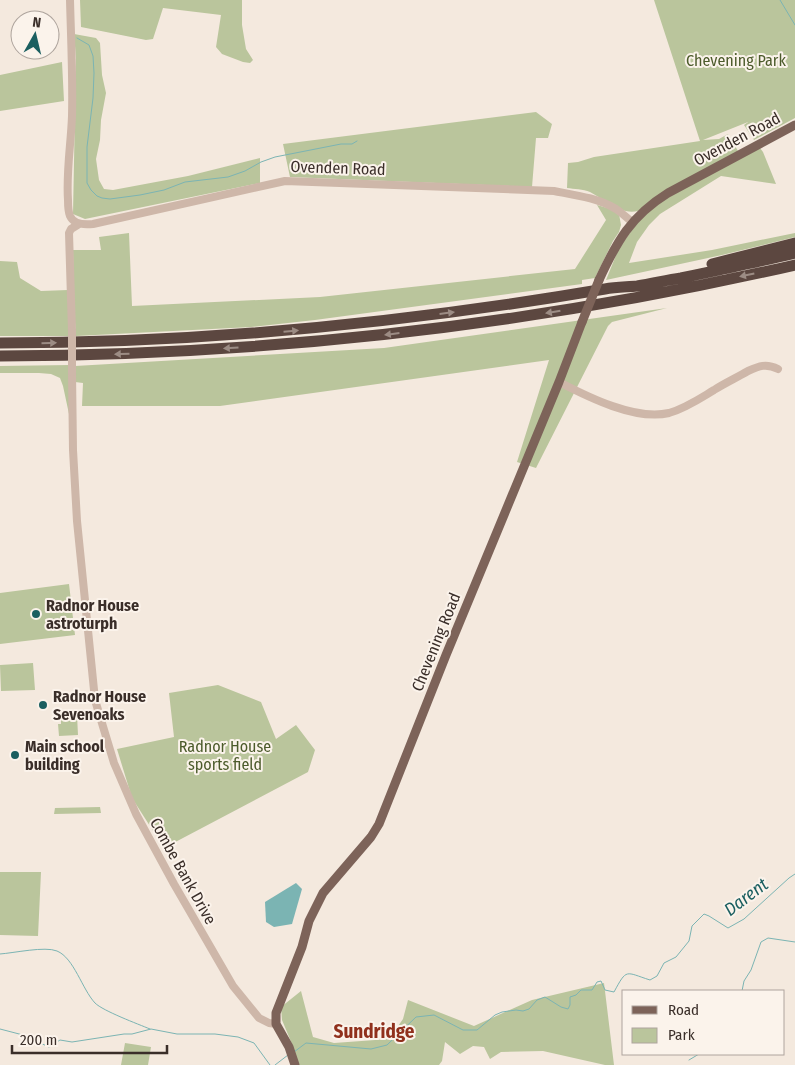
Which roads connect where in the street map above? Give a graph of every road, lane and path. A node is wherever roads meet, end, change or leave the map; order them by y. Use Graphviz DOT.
graph roads {
  1 [pos="70,0"];
  2 [pos="795,125"];
  3 [pos="70,216"];
  4 [pos="632,222"];
  5 [pos="79,224"];
  6 [pos="69,232"];
  7 [pos="795,243"];
  8 [pos="795,253"];
  9 [pos="795,265"];
  10 [pos="608,288"];
  11 [pos="0,343"];
  12 [pos="0,356"];
  13 [pos="778,369"];
  14 [pos="559,382"];
  15 [pos="276,1024"];
  16 [pos="295,1065"];
  1 -- 3 [label="street"];
  2 -- 4 [label="main road, Ovenden Road"];
  3 -- 5 [label="street"];
  3 -- 6 [label="street, Combe Bank Drive"];
  4 -- 5 [label="street, Ovenden Road"];
  4 -- 14 [label="main road, Chevening Road, bridge"];
  5 -- 6 [label="street"];
  6 -- 15 [label="street, Combe Bank Drive, bridge"];
  7 -- 10 [label="highway"];
  8 -- 10 [label="highway"];
  9 -- 12 [label="highway, one-way"];
  11 -- 10 [label="highway, one-way"];
  13 -- 14 [label="street"];
  14 -- 15 [label="main road, Chevening Road"];
  15 -- 16 [label="main road"];
}
